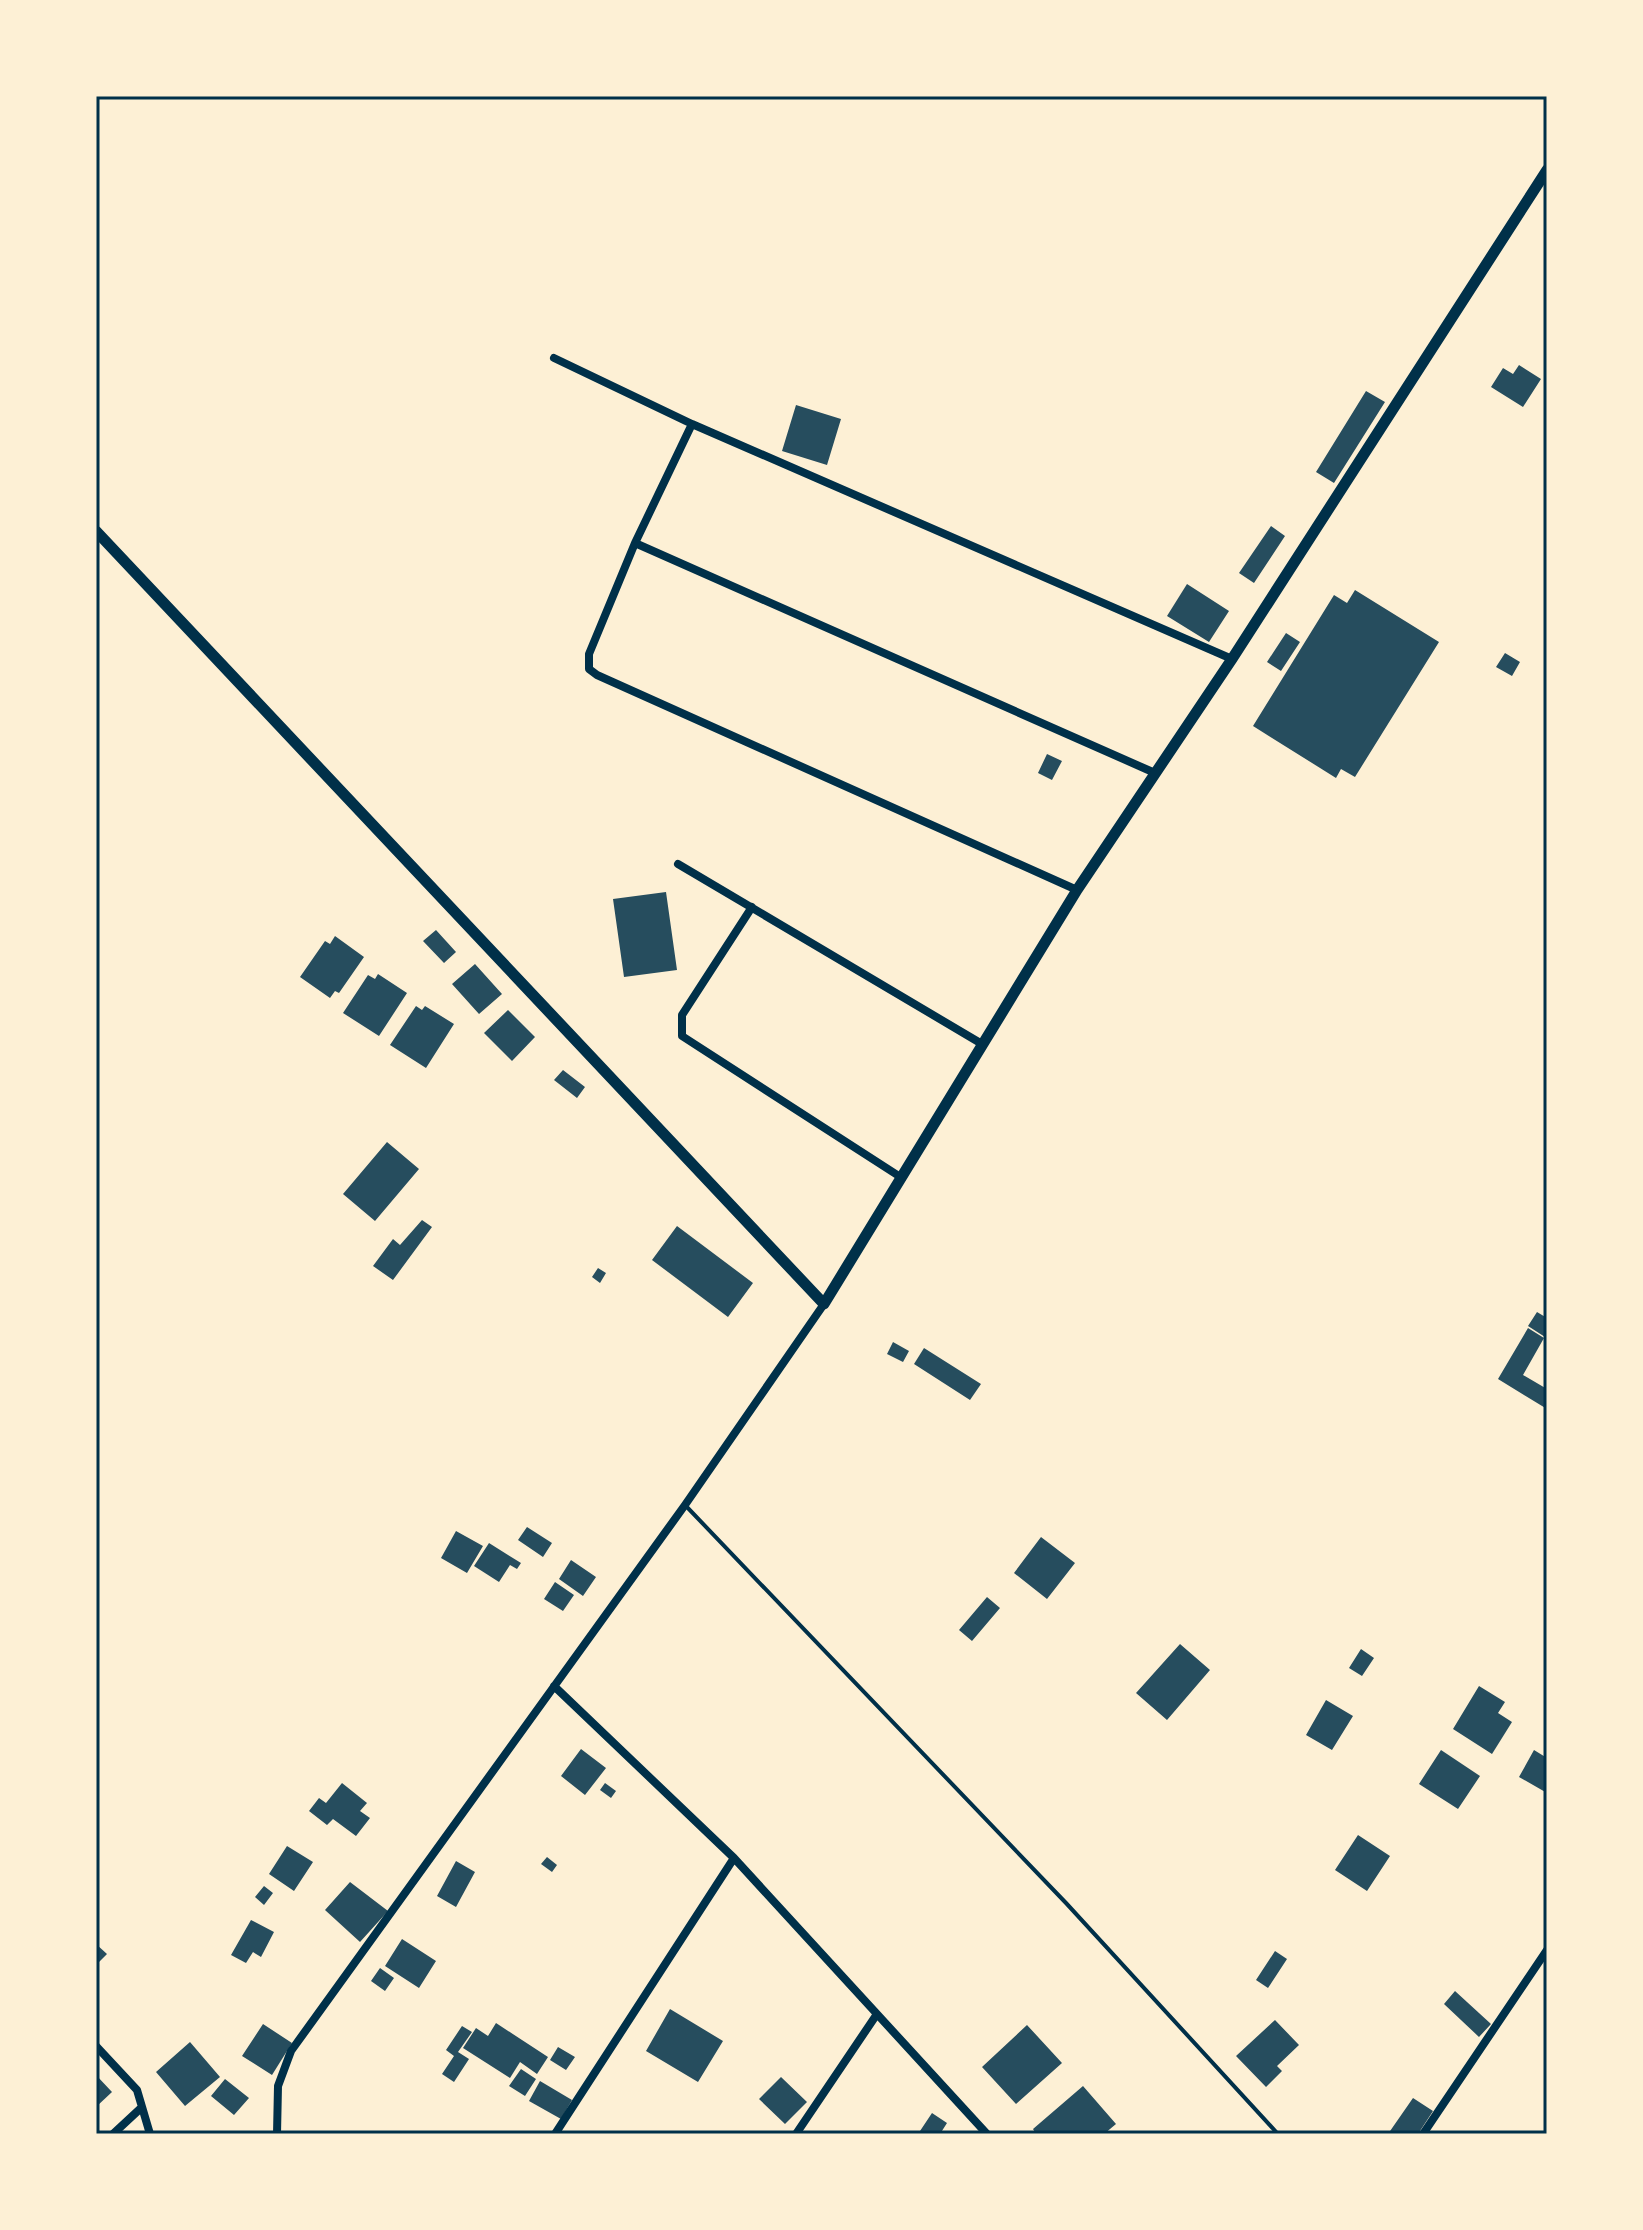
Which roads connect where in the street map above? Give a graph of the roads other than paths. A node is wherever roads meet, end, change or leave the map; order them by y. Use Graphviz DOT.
graph roads {
  1 [pos="1547,170"];
  2 [pos="554,358"];
  3 [pos="692,424"];
  4 [pos="96,531"];
  5 [pos="635,543"];
  6 [pos="1232,659"];
  7 [pos="1155,773"];
  8 [pos="678,864"];
  9 [pos="1077,890"];
  10 [pos="752,907"];
  11 [pos="982,1044"];
  12 [pos="902,1178"];
  13 [pos="824,1304"];
  14 [pos="685,1505"];
  15 [pos="554,1686"];
  16 [pos="734,1858"];
  17 [pos="1547,1950"];
  18 [pos="877,2014"];
  19 [pos="96,2046"];
  20 [pos="141,2108"];
  21 [pos="113,2134"];
  22 [pos="150,2134"];
  23 [pos="277,2134"];
  24 [pos="555,2134"];
  25 [pos="796,2134"];
  26 [pos="987,2134"];
  27 [pos="1278,2134"];
  28 [pos="1423,2134"];
  1 -- 6 [label="street"];
  2 -- 3 [label="street"];
  3 -- 5 [label="street"];
  3 -- 6 [label="street"];
  4 -- 13 [label="street"];
  5 -- 7 [label="street"];
  5 -- 9 [label="street"];
  6 -- 7 [label="street"];
  7 -- 9 [label="street"];
  8 -- 10 [label="street"];
  9 -- 11 [label="street"];
  10 -- 11 [label="street"];
  10 -- 12 [label="street"];
  11 -- 12 [label="street"];
  12 -- 13 [label="street"];
  13 -- 14 [label="street"];
  14 -- 15 [label="street"];
  14 -- 27 [label="lane"];
  15 -- 16 [label="street"];
  15 -- 23 [label="street"];
  16 -- 18 [label="street"];
  16 -- 24 [label="street"];
  17 -- 28 [label="street"];
  18 -- 25 [label="street"];
  18 -- 26 [label="street"];
  19 -- 20 [label="street"];
  20 -- 21 [label="street"];
  20 -- 22 [label="street"];
}
